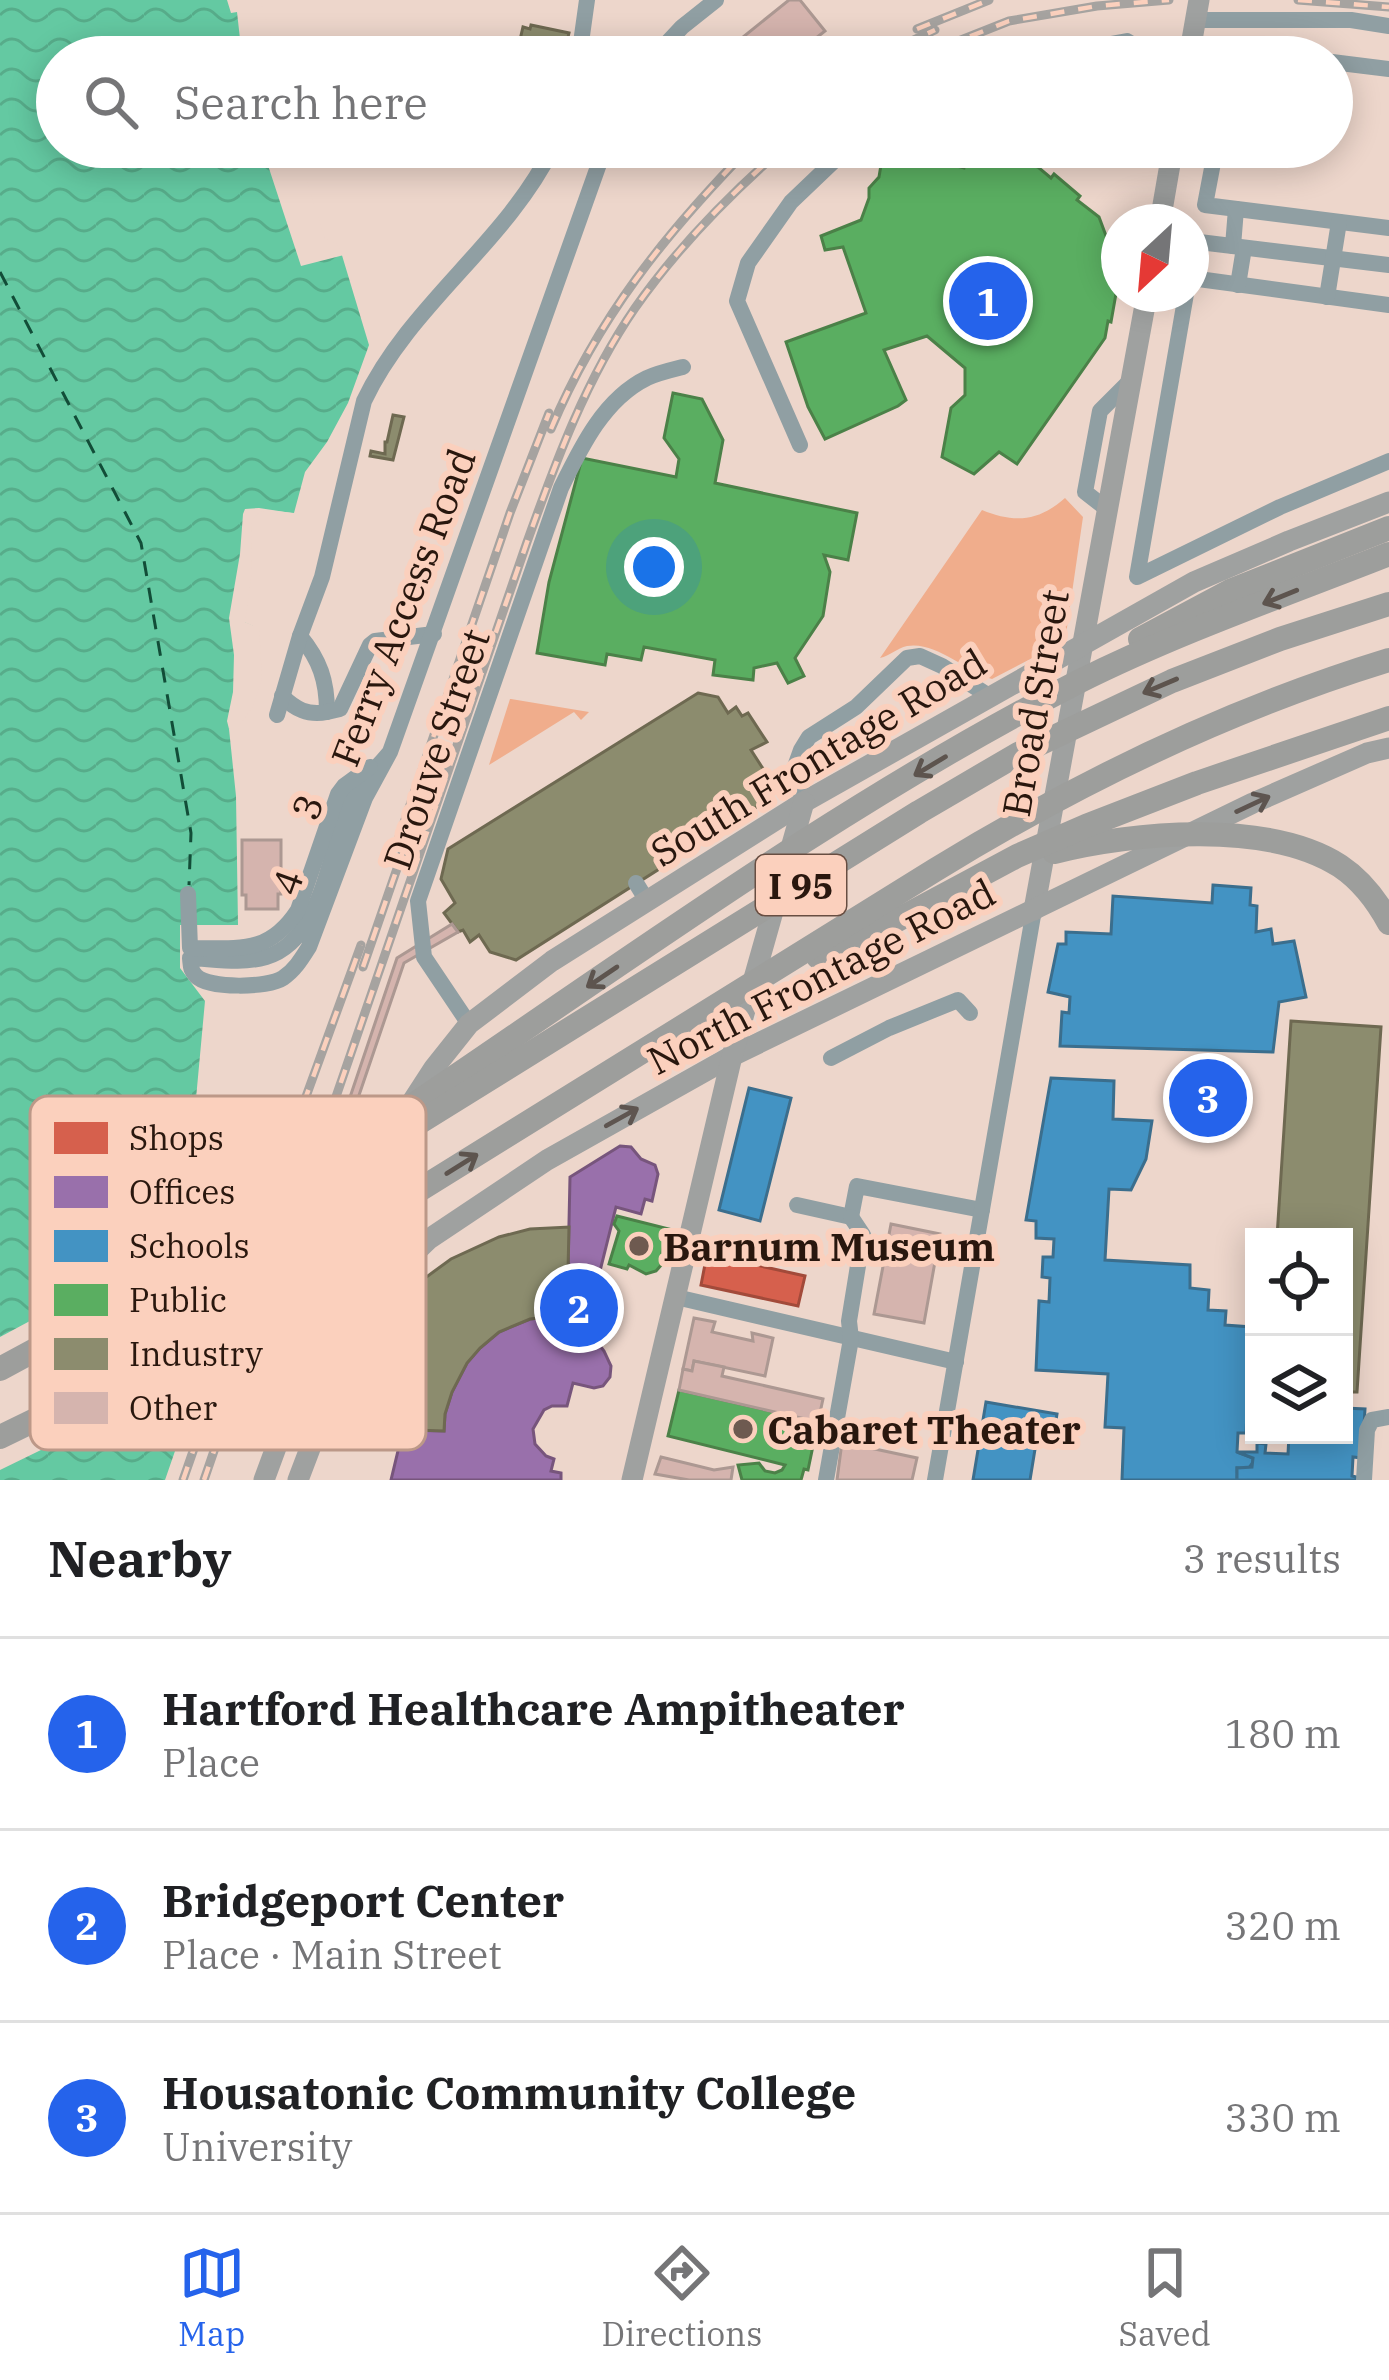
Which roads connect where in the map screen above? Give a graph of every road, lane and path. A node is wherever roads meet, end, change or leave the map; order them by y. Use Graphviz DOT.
graph roads {
  1 [pos="587,0"];
  2 [pos="716,0"];
  3 [pos="1197,10"];
  4 [pos="1389,26"];
  5 [pos="582,36"];
  6 [pos="674,36"];
  7 [pos="1353,65"];
  8 [pos="1389,69"];
  9 [pos="542,168"];
  10 [pos="598,168"];
  11 [pos="827,168"];
  12 [pos="1169,168"];
  13 [pos="1212,168"];
  14 [pos="1163,204"];
  15 [pos="1236,209"];
  16 [pos="1339,222"];
  17 [pos="1389,228"];
  18 [pos="1209,244"];
  19 [pos="1238,247"];
  20 [pos="1333,259"];
  21 [pos="1389,266"];
  22 [pos="1209,280"];
  23 [pos="1238,284"];
  24 [pos="1327,297"];
  25 [pos="1389,305"];
  26 [pos="1144,312"];
  27 [pos="1183,312"];
  28 [pos="683,367"];
  29 [pos="800,445"];
  30 [pos="1389,461"];
  31 [pos="1389,502"];
  32 [pos="1389,528"];
  33 [pos="1389,554"];
  34 [pos="1389,604"];
  35 [pos="434,634"];
  36 [pos="301,636"];
  37 [pos="1083,643"];
  38 [pos="1389,660"];
  39 [pos="1389,676"];
  40 [pos="989,696"];
  41 [pos="1253,710"];
  42 [pos="327,712"];
  43 [pos="1389,718"];
  44 [pos="1001,723"];
  45 [pos="1389,748"];
  46 [pos="390,752"];
  47 [pos="803,802"];
  48 [pos="951,890"];
  49 [pos="188,894"];
  50 [pos="1034,910"];
  51 [pos="1389,922"];
  52 [pos="190,952"];
  53 [pos="739,992"];
  54 [pos="970,1013"];
  55 [pos="469,1024"];
  56 [pos="732,1055"];
  57 [pos="831,1058"];
  58 [pos="416,1096"];
  59 [pos="426,1096"];
  60 [pos="426,1118"];
  61 [pos="426,1186"];
  62 [pos="797,1204"];
  63 [pos="982,1210"];
  64 [pos="851,1217"];
  65 [pos="426,1242"];
  66 [pos="676,1297"];
  67 [pos="851,1339"];
  68 [pos="30,1353"];
  69 [pos="956,1362"];
  70 [pos="0,1369"];
  71 [pos="1389,1417"];
  72 [pos="30,1423"];
  73 [pos="0,1437"];
  74 [pos="275,1450"];
  75 [pos="310,1450"];
  76 [pos="264,1480"];
  77 [pos="298,1480"];
  78 [pos="632,1480"];
  79 [pos="826,1480"];
  80 [pos="935,1480"];
  81 [pos="1364,1480"];
  1 -- 5 [label="street"];
  2 -- 6 [label="street"];
  3 -- 4 [label="street"];
  7 -- 8 [label="street"];
  9 -- 36 [label="street"];
  10 -- 35 [label="street, Ferry Access Road"];
  11 -- 29 [label="street"];
  12 -- 14 [label="main road"];
  13 -- 15 [label="street"];
  15 -- 16 [label="street"];
  15 -- 19 [label="street"];
  16 -- 17 [label="street"];
  16 -- 20 [label="street"];
  18 -- 19 [label="street"];
  19 -- 20 [label="street"];
  19 -- 23 [label="street"];
  20 -- 21 [label="street"];
  20 -- 24 [label="street"];
  22 -- 23 [label="street"];
  23 -- 24 [label="street"];
  24 -- 25 [label="street"];
  26 -- 37 [label="main road, Broad Street"];
  27 -- 30 [label="street"];
  28 -- 55 [label="street, Drouve Street"];
  31 -- 37 [label="main road, South Frontage Road"];
  32 -- 44 [label="highway"];
  33 -- 44 [label="highway, one-way"];
  34 -- 60 [label="highway, I 95, one-way"];
  35 -- 42 [label="street"];
  35 -- 46 [label="street, Ferry Access Road"];
  36 -- 42 [label="street"];
  36 -- 42 [label="street"];
  37 -- 40 [label="main road, South Frontage Road"];
  37 -- 50 [label="main road, Broad Street"];
  38 -- 41 [label="highway, I 95"];
  39 -- 41 [label="highway"];
  40 -- 47 [label="main road, South Frontage Road"];
  40 -- 47 [label="street"];
  41 -- 53 [label="highway, I 95"];
  43 -- 48 [label="highway"];
  44 -- 59 [label="highway, one-way"];
  50 -- 45 [label="main road, North Frontage Road, one-way"];
  46 -- 52 [label="street"];
  46 -- 52 [label="street, 4"];
  46 -- 52 [label="street, Ferry Access Road"];
  47 -- 55 [label="main road, South Frontage Road"];
  47 -- 56 [label="main road"];
  48 -- 51 [label="highway"];
  48 -- 53 [label="highway"];
  49 -- 52 [label="street"];
  50 -- 56 [label="main road, North Frontage Road"];
  50 -- 63 [label="street, Broad Street"];
  61 -- 53 [label="highway, I 95, one-way"];
  54 -- 57 [label="street"];
  55 -- 58 [label="main road, South Frontage Road"];
  65 -- 56 [label="main road, North Frontage Road, one-way"];
  56 -- 66 [label="main road"];
  62 -- 64 [label="street"];
  63 -- 64 [label="street"];
  63 -- 69 [label="street, Broad Street"];
  64 -- 67 [label="street"];
  66 -- 67 [label="street"];
  66 -- 78 [label="main road"];
  67 -- 69 [label="street"];
  67 -- 79 [label="street"];
  68 -- 70 [label="highway, I 95"];
  69 -- 80 [label="street, Broad Street"];
  71 -- 81 [label="street"];
  73 -- 72 [label="highway, I 95, one-way"];
  74 -- 76 [label="main road, South Frontage Road"];
  77 -- 75 [label="main road, North Frontage Road, one-way"];
}
